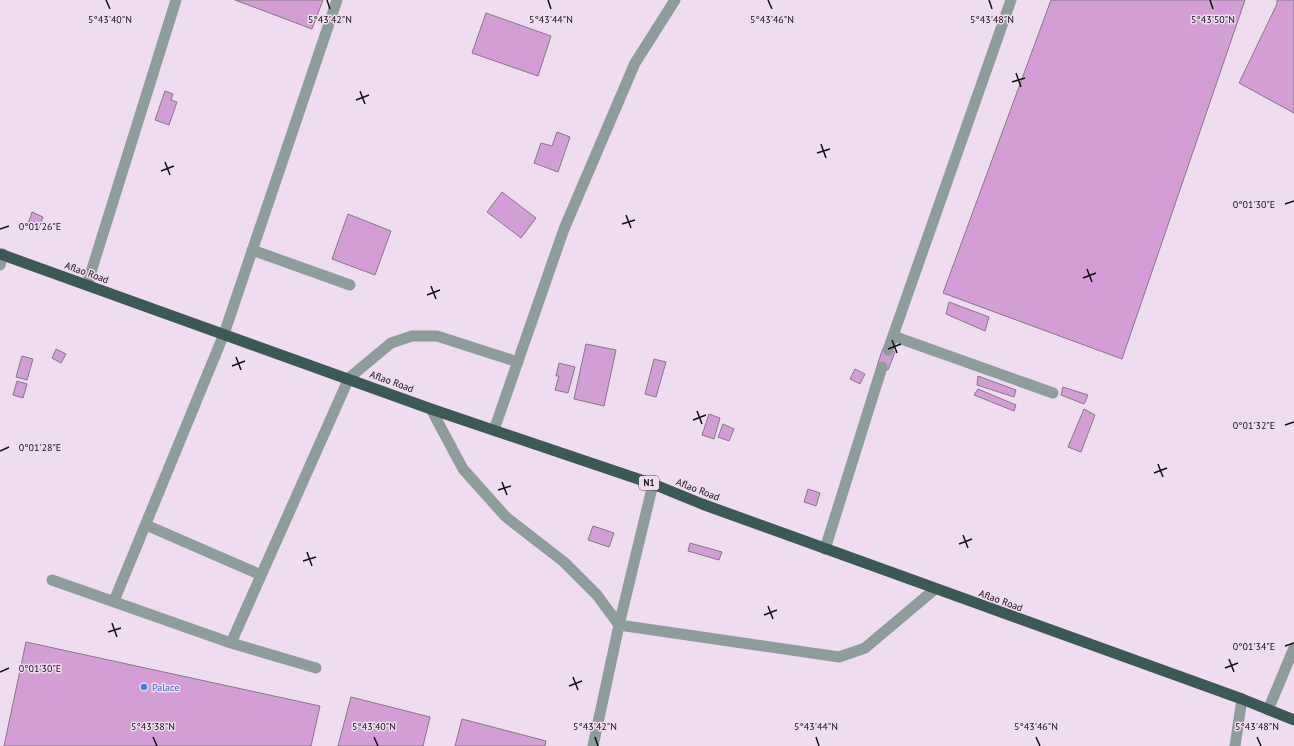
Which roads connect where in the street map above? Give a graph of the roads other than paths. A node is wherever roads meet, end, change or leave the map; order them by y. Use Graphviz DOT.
graph roads {
  1 [pos="176,0"];
  2 [pos="337,0"];
  3 [pos="675,0"];
  4 [pos="1011,0"];
  5 [pos="252,250"];
  6 [pos="1,258"];
  7 [pos="88,285"];
  8 [pos="350,285"];
  9 [pos="224,334"];
  10 [pos="893,336"];
  11 [pos="888,350"];
  12 [pos="518,362"];
  13 [pos="882,367"];
  14 [pos="349,378"];
  15 [pos="1053,393"];
  16 [pos="431,409"];
  17 [pos="494,430"];
  18 [pos="653,484"];
  19 [pos="146,525"];
  20 [pos="825,549"];
  21 [pos="261,575"];
  22 [pos="52,580"];
  23 [pos="936,589"];
  24 [pos="114,601"];
  25 [pos="619,625"];
  26 [pos="231,643"];
  27 [pos="1294,648"];
  28 [pos="316,668"];
  29 [pos="1242,699"];
  30 [pos="1268,710"];
  31 [pos="1294,720"];
  32 [pos="593,746"];
  33 [pos="1235,746"];
  1 -- 7 [label="street"];
  2 -- 5 [label="street"];
  3 -- 12 [label="street"];
  4 -- 10 [label="street"];
  5 -- 8 [label="street"];
  5 -- 9 [label="street"];
  6 -- 7 [label="highway, Aflao Road / N1"];
  7 -- 9 [label="highway, Aflao Road / N1"];
  9 -- 14 [label="highway, Aflao Road / N1"];
  9 -- 19 [label="street"];
  10 -- 11 [label="street"];
  10 -- 15 [label="street"];
  12 -- 14 [label="street"];
  12 -- 17 [label="street"];
  13 -- 20 [label="street"];
  14 -- 16 [label="highway, Aflao Road / N1"];
  14 -- 21 [label="street"];
  16 -- 17 [label="highway, Aflao Road / N1"];
  16 -- 25 [label="street"];
  17 -- 18 [label="highway, Aflao Road / N1"];
  18 -- 20 [label="highway, Aflao Road / N1"];
  18 -- 25 [label="street"];
  19 -- 21 [label="street"];
  19 -- 24 [label="street"];
  20 -- 23 [label="highway, Aflao Road / N1"];
  21 -- 26 [label="street"];
  22 -- 24 [label="street"];
  23 -- 25 [label="street"];
  23 -- 29 [label="highway, Aflao Road / N1"];
  24 -- 26 [label="street"];
  25 -- 32 [label="street"];
  26 -- 28 [label="street"];
  27 -- 30 [label="street"];
  29 -- 30 [label="highway, Aflao Road / N1"];
  29 -- 33 [label="street"];
  30 -- 31 [label="highway, Aflao Road / N1"];
}
